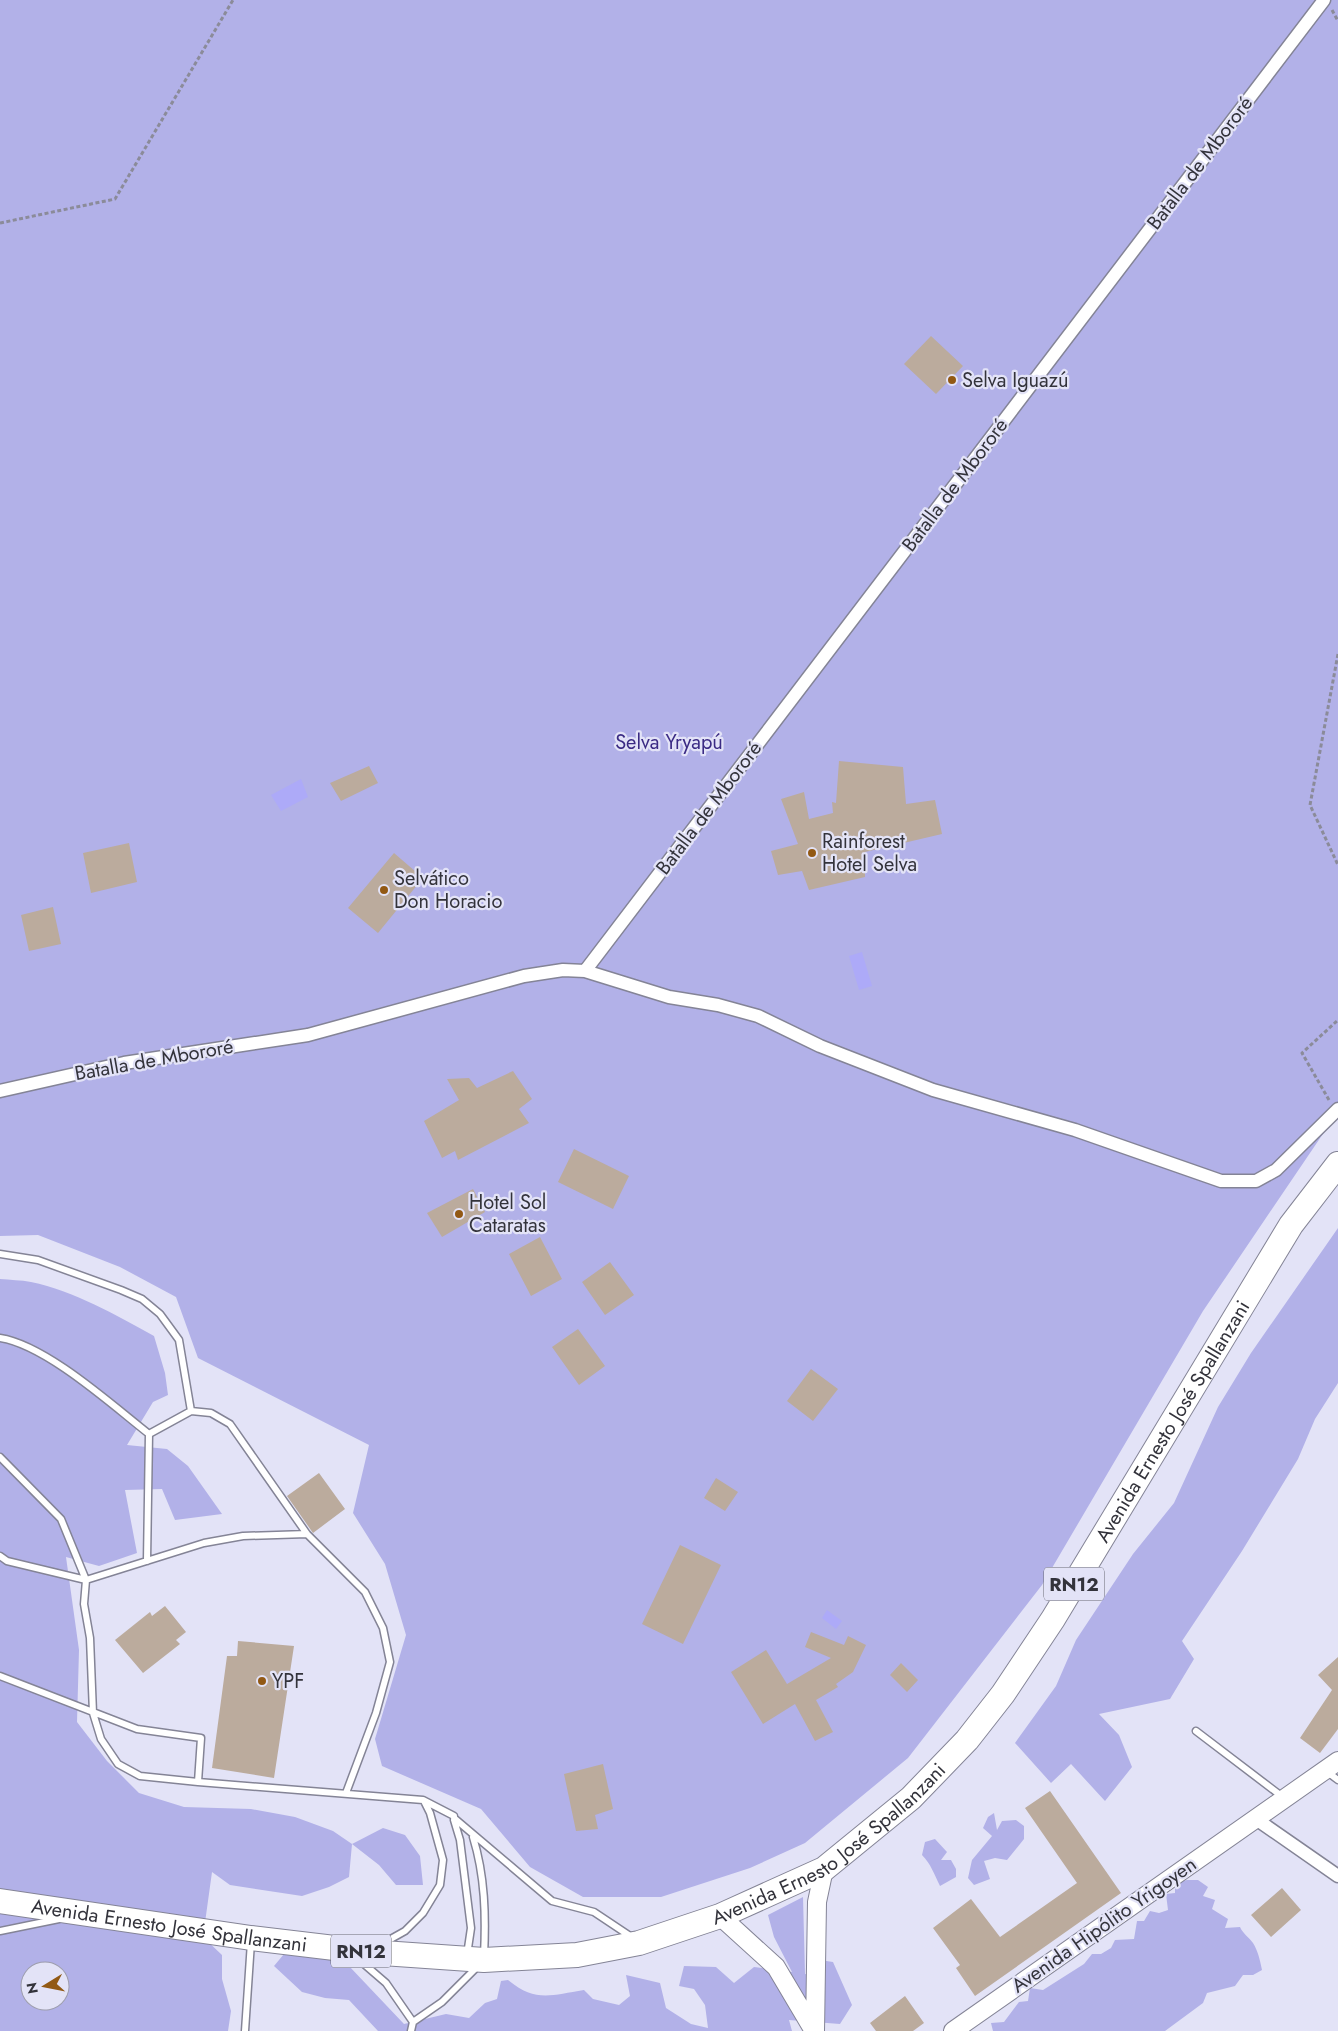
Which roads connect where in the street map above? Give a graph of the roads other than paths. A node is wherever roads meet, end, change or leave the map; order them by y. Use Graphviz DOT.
graph roads {
  1 [pos="1324,0"];
  2 [pos="585,971"];
  3 [pos="0,1090"];
  4 [pos="1337,1110"];
  5 [pos="1338,1164"];
  6 [pos="0,1254"];
  7 [pos="0,1338"];
  8 [pos="191,1411"];
  9 [pos="149,1434"];
  10 [pos="0,1457"];
  11 [pos="307,1534"];
  12 [pos="0,1556"];
  13 [pos="147,1561"];
  14 [pos="86,1580"];
  15 [pos="0,1676"];
  16 [pos="93,1714"];
  17 [pos="1196,1731"];
  18 [pos="1334,1770"];
  19 [pos="198,1782"];
  20 [pos="346,1794"];
  21 [pos="1285,1798"];
  22 [pos="423,1800"];
  23 [pos="454,1817"];
  24 [pos="1256,1819"];
  25 [pos="472,1836"];
  26 [pos="824,1869"];
  27 [pos="1338,1876"];
  28 [pos="0,1901"];
  29 [pos="85,1914"];
  30 [pos="720,1916"];
  31 [pos="0,1931"];
  32 [pos="251,1938"];
  33 [pos="639,1943"];
  34 [pos="357,1951"];
  35 [pos="475,1960"];
  36 [pos="413,2022"];
  37 [pos="246,2031"];
  38 [pos="411,2031"];
  39 [pos="815,2031"];
  40 [pos="953,2031"];
  1 -- 2 [label="street, Batalla de Mbororé"];
  2 -- 3 [label="street, Batalla de Mbororé"];
  2 -- 4 [label="street, Batalla de Mbororé"];
  5 -- 26 [label="highway, Avenida Ernesto José Spallanzani / RN12"];
  6 -- 8 [label="lane"];
  7 -- 9 [label="lane"];
  8 -- 9 [label="lane"];
  8 -- 11 [label="lane"];
  9 -- 13 [label="lane"];
  10 -- 14 [label="lane"];
  11 -- 13 [label="lane"];
  11 -- 20 [label="lane"];
  12 -- 14 [label="lane"];
  13 -- 14 [label="lane"];
  14 -- 16 [label="lane"];
  15 -- 16 [label="lane"];
  16 -- 19 [label="lane"];
  16 -- 19 [label="lane"];
  17 -- 21 [label="lane"];
  18 -- 21 [label="main road, Avenida Hipólito Yrigoyen"];
  19 -- 20 [label="lane"];
  20 -- 22 [label="lane"];
  21 -- 24 [label="main road, Avenida Hipólito Yrigoyen"];
  22 -- 23 [label="lane"];
  22 -- 34 [label="lane"];
  23 -- 25 [label="lane"];
  23 -- 35 [label="lane"];
  24 -- 27 [label="street"];
  24 -- 40 [label="main road, Avenida Hipólito Yrigoyen"];
  25 -- 33 [label="lane"];
  25 -- 35 [label="lane"];
  26 -- 30 [label="highway, Avenida Ernesto José Spallanzani / RN12"];
  26 -- 39 [label="main road"];
  28 -- 29 [label="highway, Avenida Ernesto José Spallanzani / RN12"];
  29 -- 31 [label="lane"];
  29 -- 32 [label="highway, Avenida Ernesto José Spallanzani / RN12"];
  30 -- 33 [label="highway, Avenida Ernesto José Spallanzani / RN12"];
  30 -- 39 [label="main road"];
  32 -- 34 [label="highway, Avenida Ernesto José Spallanzani / RN12"];
  32 -- 37 [label="lane"];
  33 -- 35 [label="highway, Avenida Ernesto José Spallanzani / RN12"];
  34 -- 35 [label="highway, Avenida Ernesto José Spallanzani / RN12"];
  34 -- 36 [label="lane"];
  35 -- 36 [label="lane"];
  36 -- 38 [label="lane"];
}
